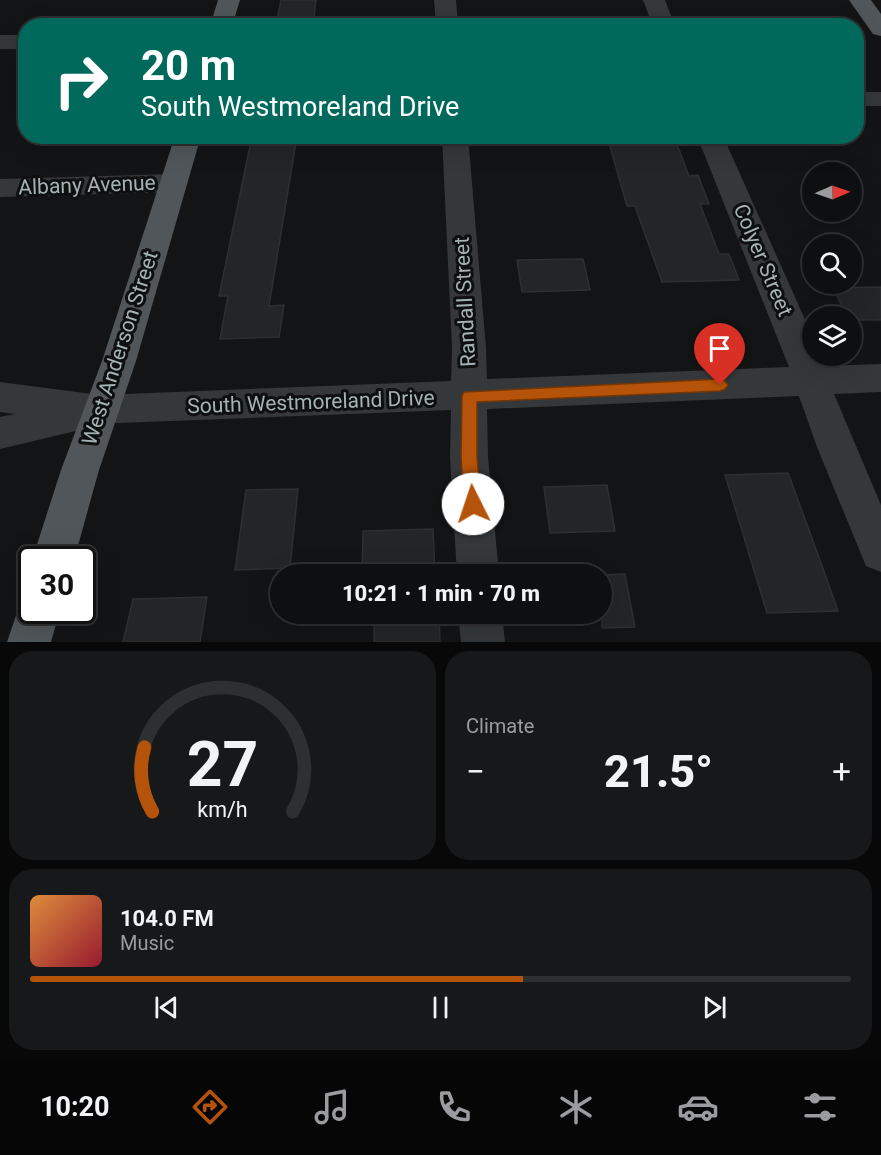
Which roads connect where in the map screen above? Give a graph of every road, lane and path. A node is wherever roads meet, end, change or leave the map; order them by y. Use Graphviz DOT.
graph roads {
  1 [pos="228,0"];
  2 [pos="446,0"];
  3 [pos="654,0"];
  4 [pos="860,0"];
  5 [pos="223,18"];
  6 [pos="447,18"];
  7 [pos="661,18"];
  8 [pos="881,29"];
  9 [pos="0,42"];
  10 [pos="18,42"];
  11 [pos="864,99"];
  12 [pos="881,99"];
  13 [pos="185,144"];
  14 [pos="456,144"];
  15 [pos="713,144"];
  16 [pos="173,183"];
  17 [pos="0,188"];
  18 [pos="881,378"];
  19 [pos="812,380"];
  20 [pos="469,396"];
  21 [pos="0,397"];
  22 [pos="100,410"];
  23 [pos="0,433"];
  24 [pos="57,546"];
  25 [pos="881,552"];
  26 [pos="477,564"];
  27 [pos="34,624"];
  28 [pos="481,624"];
  29 [pos="29,642"];
  30 [pos="483,642"];
  1 -- 5 [label="main road"];
  2 -- 6 [label="street"];
  3 -- 7 [label="street"];
  4 -- 8 [label="main road"];
  9 -- 10 [label="street"];
  11 -- 12 [label="street"];
  13 -- 16 [label="main road, West Anderson Street"];
  14 -- 20 [label="street, Randall Street"];
  15 -- 19 [label="street, Colyer Street"];
  16 -- 17 [label="street, Albany Avenue"];
  16 -- 22 [label="main road, West Anderson Street"];
  18 -- 19 [label="street, South Westmoreland Drive"];
  19 -- 20 [label="street, South Westmoreland Drive"];
  19 -- 25 [label="street, Colyer Street"];
  20 -- 22 [label="street, South Westmoreland Drive"];
  20 -- 26 [label="street, Randall Street"];
  21 -- 22 [label="street, South Westmoreland Drive"];
  22 -- 23 [label="street, South Westmoreland Drive"];
  22 -- 24 [label="main road, West Anderson Street"];
  27 -- 29 [label="main road"];
  28 -- 30 [label="street"];
}
